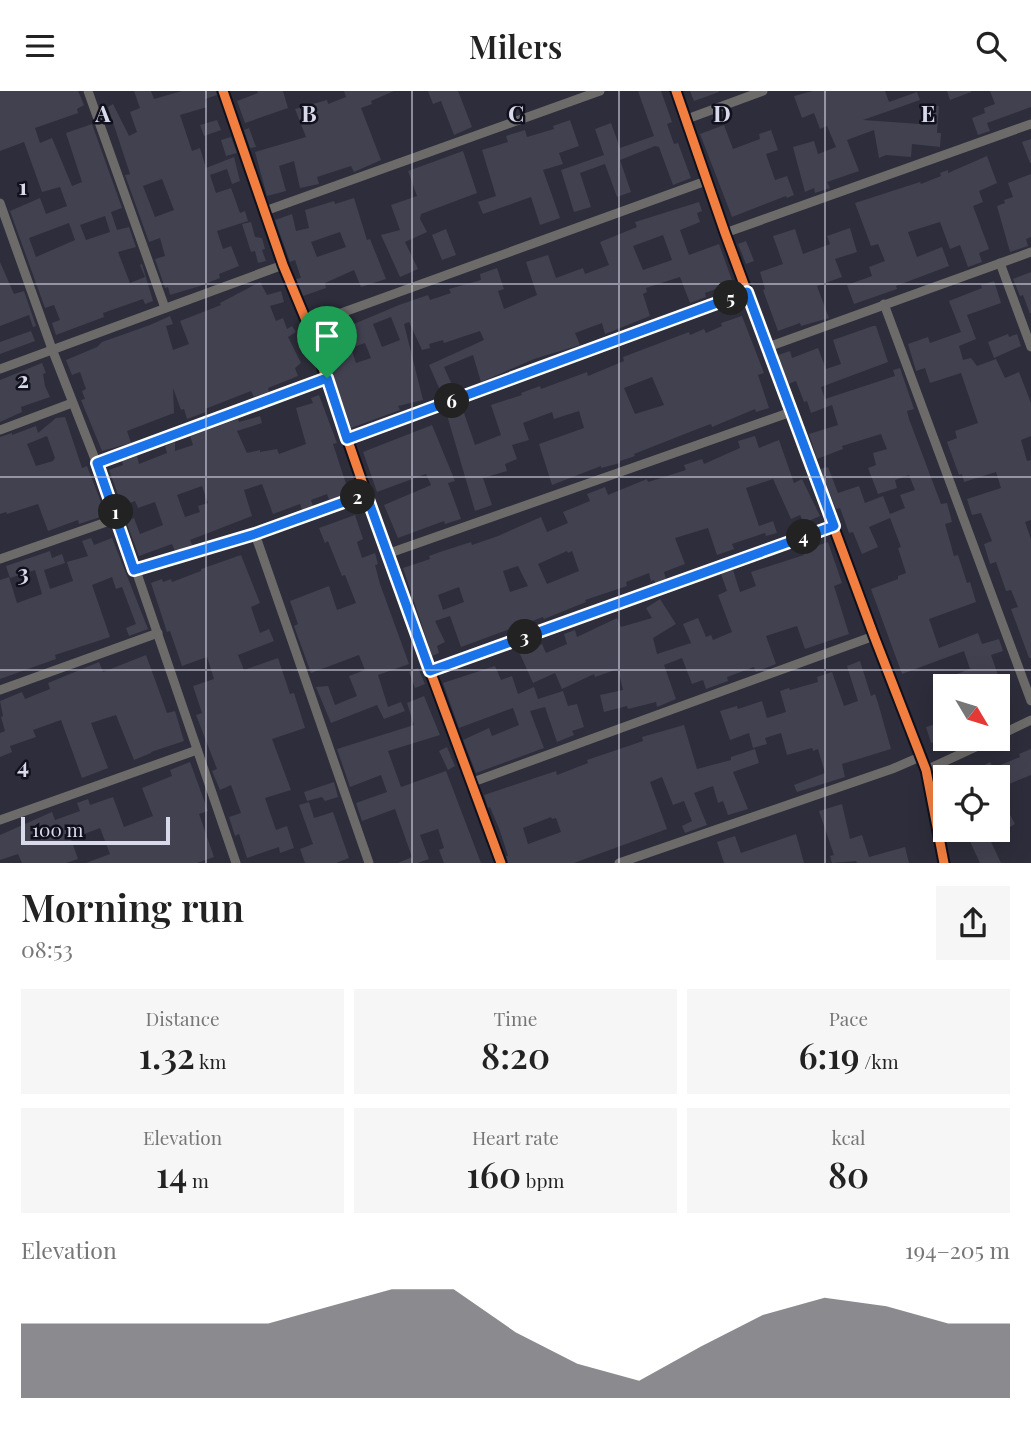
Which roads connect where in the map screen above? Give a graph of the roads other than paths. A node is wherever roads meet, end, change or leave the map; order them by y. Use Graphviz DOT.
graph roads {
  1 [pos="88,91"];
  2 [pos="600,91"];
  3 [pos="676,91"];
  4 [pos="763,91"];
  5 [pos="225,92"];
  6 [pos="687,119"];
  7 [pos="1031,124"];
  8 [pos="706,181"];
  9 [pos="0,203"];
  10 [pos="265,211"];
  11 [pos="725,233"];
  12 [pos="1031,252"];
  13 [pos="1000,263"];
  14 [pos="283,265"];
  15 [pos="747,292"];
  16 [pos="884,304"];
  17 [pos="166,308"];
  18 [pos="308,325"];
  19 [pos="768,347"];
  20 [pos="1031,347"];
  21 [pos="52,349"];
  22 [pos="0,369"];
  23 [pos="327,378"];
  24 [pos="72,403"];
  25 [pos="791,412"];
  26 [pos="0,430"];
  27 [pos="347,439"];
  28 [pos="97,463"];
  29 [pos="366,494"];
  30 [pos="118,518"];
  31 [pos="834,526"];
  32 [pos="255,534"];
  33 [pos="387,554"];
  34 [pos="0,559"];
  35 [pos="134,570"];
  36 [pos="158,633"];
  37 [pos="874,636"];
  38 [pos="430,671"];
  39 [pos="0,690"];
  40 [pos="1031,701"];
  41 [pos="1031,720"];
  42 [pos="1010,730"];
  43 [pos="197,750"];
  44 [pos="966,751"];
  45 [pos="920,757"];
  46 [pos="926,770"];
  47 [pos="473,782"];
  48 [pos="0,820"];
  49 [pos="236,863"];
  50 [pos="369,863"];
  51 [pos="502,863"];
  52 [pos="619,863"];
  53 [pos="944,863"];
  1 -- 17 [label="street"];
  2 -- 10 [label="street"];
  3 -- 6 [label="street"];
  4 -- 6 [label="street"];
  5 -- 10 [label="street"];
  6 -- 8 [label="street"];
  7 -- 11 [label="street"];
  8 -- 11 [label="street"];
  8 -- 18 [label="street"];
  9 -- 21 [label="street"];
  10 -- 14 [label="street"];
  11 -- 15 [label="street"];
  12 -- 13 [label="street"];
  13 -- 16 [label="street"];
  13 -- 20 [label="street"];
  14 -- 17 [label="street"];
  14 -- 18 [label="street"];
  15 -- 19 [label="street"];
  15 -- 27 [label="street"];
  16 -- 19 [label="street"];
  16 -- 40 [label="street"];
  17 -- 21 [label="street"];
  18 -- 23 [label="street"];
  19 -- 25 [label="street"];
  21 -- 22 [label="street"];
  21 -- 24 [label="street"];
  23 -- 27 [label="street"];
  23 -- 28 [label="street"];
  24 -- 26 [label="street"];
  24 -- 28 [label="street"];
  25 -- 31 [label="street"];
  25 -- 33 [label="street"];
  27 -- 29 [label="street"];
  28 -- 30 [label="street"];
  29 -- 32 [label="street"];
  29 -- 33 [label="street"];
  30 -- 34 [label="street"];
  30 -- 35 [label="street"];
  31 -- 37 [label="street"];
  31 -- 38 [label="street"];
  32 -- 35 [label="street"];
  32 -- 50 [label="street"];
  33 -- 38 [label="street"];
  35 -- 36 [label="street"];
  36 -- 39 [label="street"];
  36 -- 43 [label="street"];
  37 -- 45 [label="street"];
  37 -- 47 [label="street"];
  38 -- 47 [label="street"];
  41 -- 42 [label="street"];
  43 -- 48 [label="street"];
  43 -- 49 [label="street"];
  44 -- 46 [label="street"];
  45 -- 46 [label="street"];
  45 -- 52 [label="street"];
  46 -- 53 [label="street"];
  47 -- 51 [label="street"];
}
